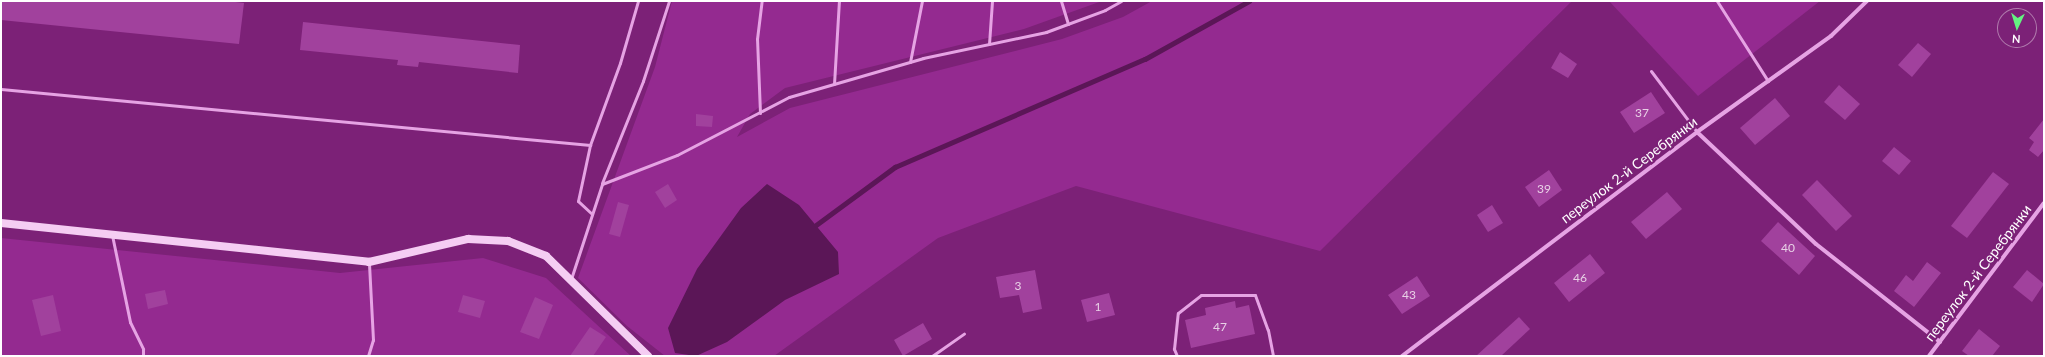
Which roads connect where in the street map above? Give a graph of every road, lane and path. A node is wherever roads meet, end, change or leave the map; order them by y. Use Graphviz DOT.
graph roads {
  1 [pos="638,1"];
  2 [pos="669,1"];
  3 [pos="762,1"];
  4 [pos="839,1"];
  5 [pos="922,1"];
  6 [pos="992,1"];
  7 [pos="1061,1"];
  8 [pos="1121,1"];
  9 [pos="1717,1"];
  10 [pos="1867,1"];
  11 [pos="1068,24"];
  12 [pos="988,44"];
  13 [pos="910,62"];
  14 [pos="1651,70"];
  15 [pos="1768,81"];
  16 [pos="834,84"];
  17 [pos="1,89"];
  18 [pos="760,113"];
  19 [pos="1697,132"];
  20 [pos="590,145"];
  21 [pos="602,184"];
  22 [pos="2044,204"];
  23 [pos="592,214"];
  24 [pos="1,223"];
  25 [pos="112,233"];
  26 [pos="369,262"];
  27 [pos="570,280"];
  28 [pos="964,334"];
  29 [pos="1940,342"];
  30 [pos="143,356"];
  31 [pos="368,356"];
  32 [pos="648,356"];
  33 [pos="932,356"];
  34 [pos="1177,356"];
  35 [pos="1273,356"];
  36 [pos="1402,356"];
  37 [pos="1929,356"];
  1 -- 20 [label="lane"];
  2 -- 21 [label="lane"];
  3 -- 18 [label="lane"];
  4 -- 16 [label="lane"];
  5 -- 13 [label="lane"];
  6 -- 12 [label="lane"];
  7 -- 11 [label="lane"];
  8 -- 11 [label="lane"];
  9 -- 15 [label="lane"];
  10 -- 15 [label="street, переулок 2-й Серебрянки"];
  11 -- 12 [label="lane"];
  12 -- 13 [label="lane"];
  13 -- 16 [label="lane"];
  14 -- 19 [label="lane"];
  15 -- 19 [label="street, переулок 2-й Серебрянки"];
  16 -- 18 [label="lane"];
  17 -- 20 [label="lane"];
  18 -- 21 [label="lane"];
  19 -- 29 [label="street"];
  19 -- 36 [label="street, переулок 2-й Серебрянки"];
  20 -- 23 [label="lane"];
  21 -- 23 [label="lane"];
  22 -- 29 [label="street, переулок 2-й Серебрянки"];
  23 -- 27 [label="lane"];
  24 -- 25 [label="street"];
  25 -- 26 [label="street"];
  25 -- 30 [label="lane"];
  26 -- 27 [label="street"];
  26 -- 31 [label="lane"];
  27 -- 32 [label="street"];
  28 -- 33 [label="lane"];
  29 -- 37 [label="street, переулок 2-й Серебрянки"];
  34 -- 35 [label="lane"];
}
